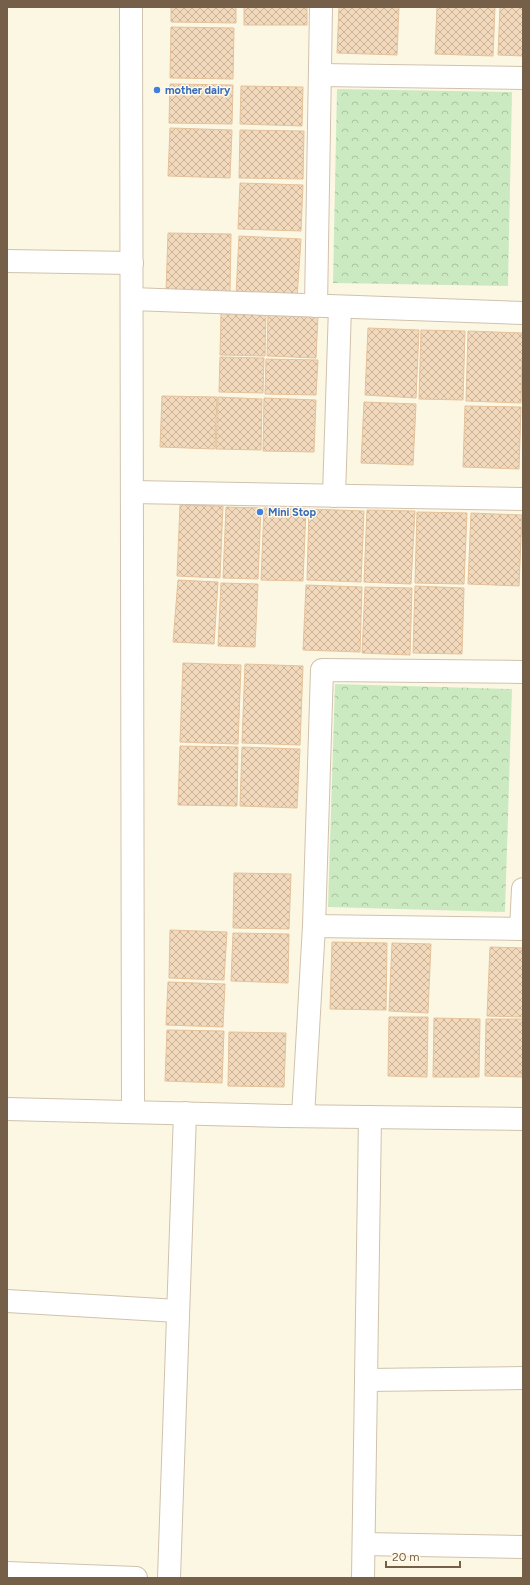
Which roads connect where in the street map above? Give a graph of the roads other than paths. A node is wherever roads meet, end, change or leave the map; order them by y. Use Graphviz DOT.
graph roads {
  1 [pos="132,7"];
  2 [pos="321,7"];
  3 [pos="320,75"];
  4 [pos="523,78"];
  5 [pos="7,261"];
  6 [pos="132,263"];
  7 [pos="132,299"];
  8 [pos="316,306"];
  9 [pos="340,307"];
  10 [pos="523,313"];
  11 [pos="132,492"];
  12 [pos="334,496"];
  13 [pos="523,499"];
  14 [pos="523,672"];
  15 [pos="523,889"];
  16 [pos="314,926"];
  17 [pos="522,929"];
  18 [pos="7,1109"];
  19 [pos="133,1112"];
  20 [pos="185,1113"];
  21 [pos="303,1116"];
  22 [pos="370,1117"];
  23 [pos="523,1119"];
  24 [pos="7,1301"];
  25 [pos="178,1311"];
  26 [pos="523,1378"];
  27 [pos="366,1380"];
  28 [pos="364,1544"];
  29 [pos="523,1547"];
  30 [pos="7,1573"];
  31 [pos="136,1578"];
  32 [pos="169,1578"];
  33 [pos="363,1578"];
  1 -- 6 [label="street"];
  2 -- 3 [label="street"];
  3 -- 4 [label="street"];
  3 -- 8 [label="street"];
  5 -- 6 [label="street"];
  6 -- 7 [label="street"];
  7 -- 8 [label="street"];
  7 -- 11 [label="street"];
  8 -- 9 [label="street"];
  9 -- 10 [label="street"];
  9 -- 12 [label="street"];
  11 -- 12 [label="street"];
  11 -- 19 [label="street"];
  12 -- 13 [label="street"];
  14 -- 16 [label="street"];
  15 -- 17 [label="street"];
  16 -- 17 [label="street"];
  16 -- 21 [label="street"];
  18 -- 19 [label="street"];
  19 -- 20 [label="street"];
  20 -- 21 [label="street"];
  20 -- 25 [label="street"];
  21 -- 22 [label="street"];
  22 -- 23 [label="street"];
  22 -- 27 [label="street"];
  24 -- 25 [label="street"];
  25 -- 32 [label="street"];
  26 -- 27 [label="street"];
  27 -- 28 [label="street"];
  28 -- 29 [label="street"];
  28 -- 33 [label="street"];
  30 -- 31 [label="street"];
}
